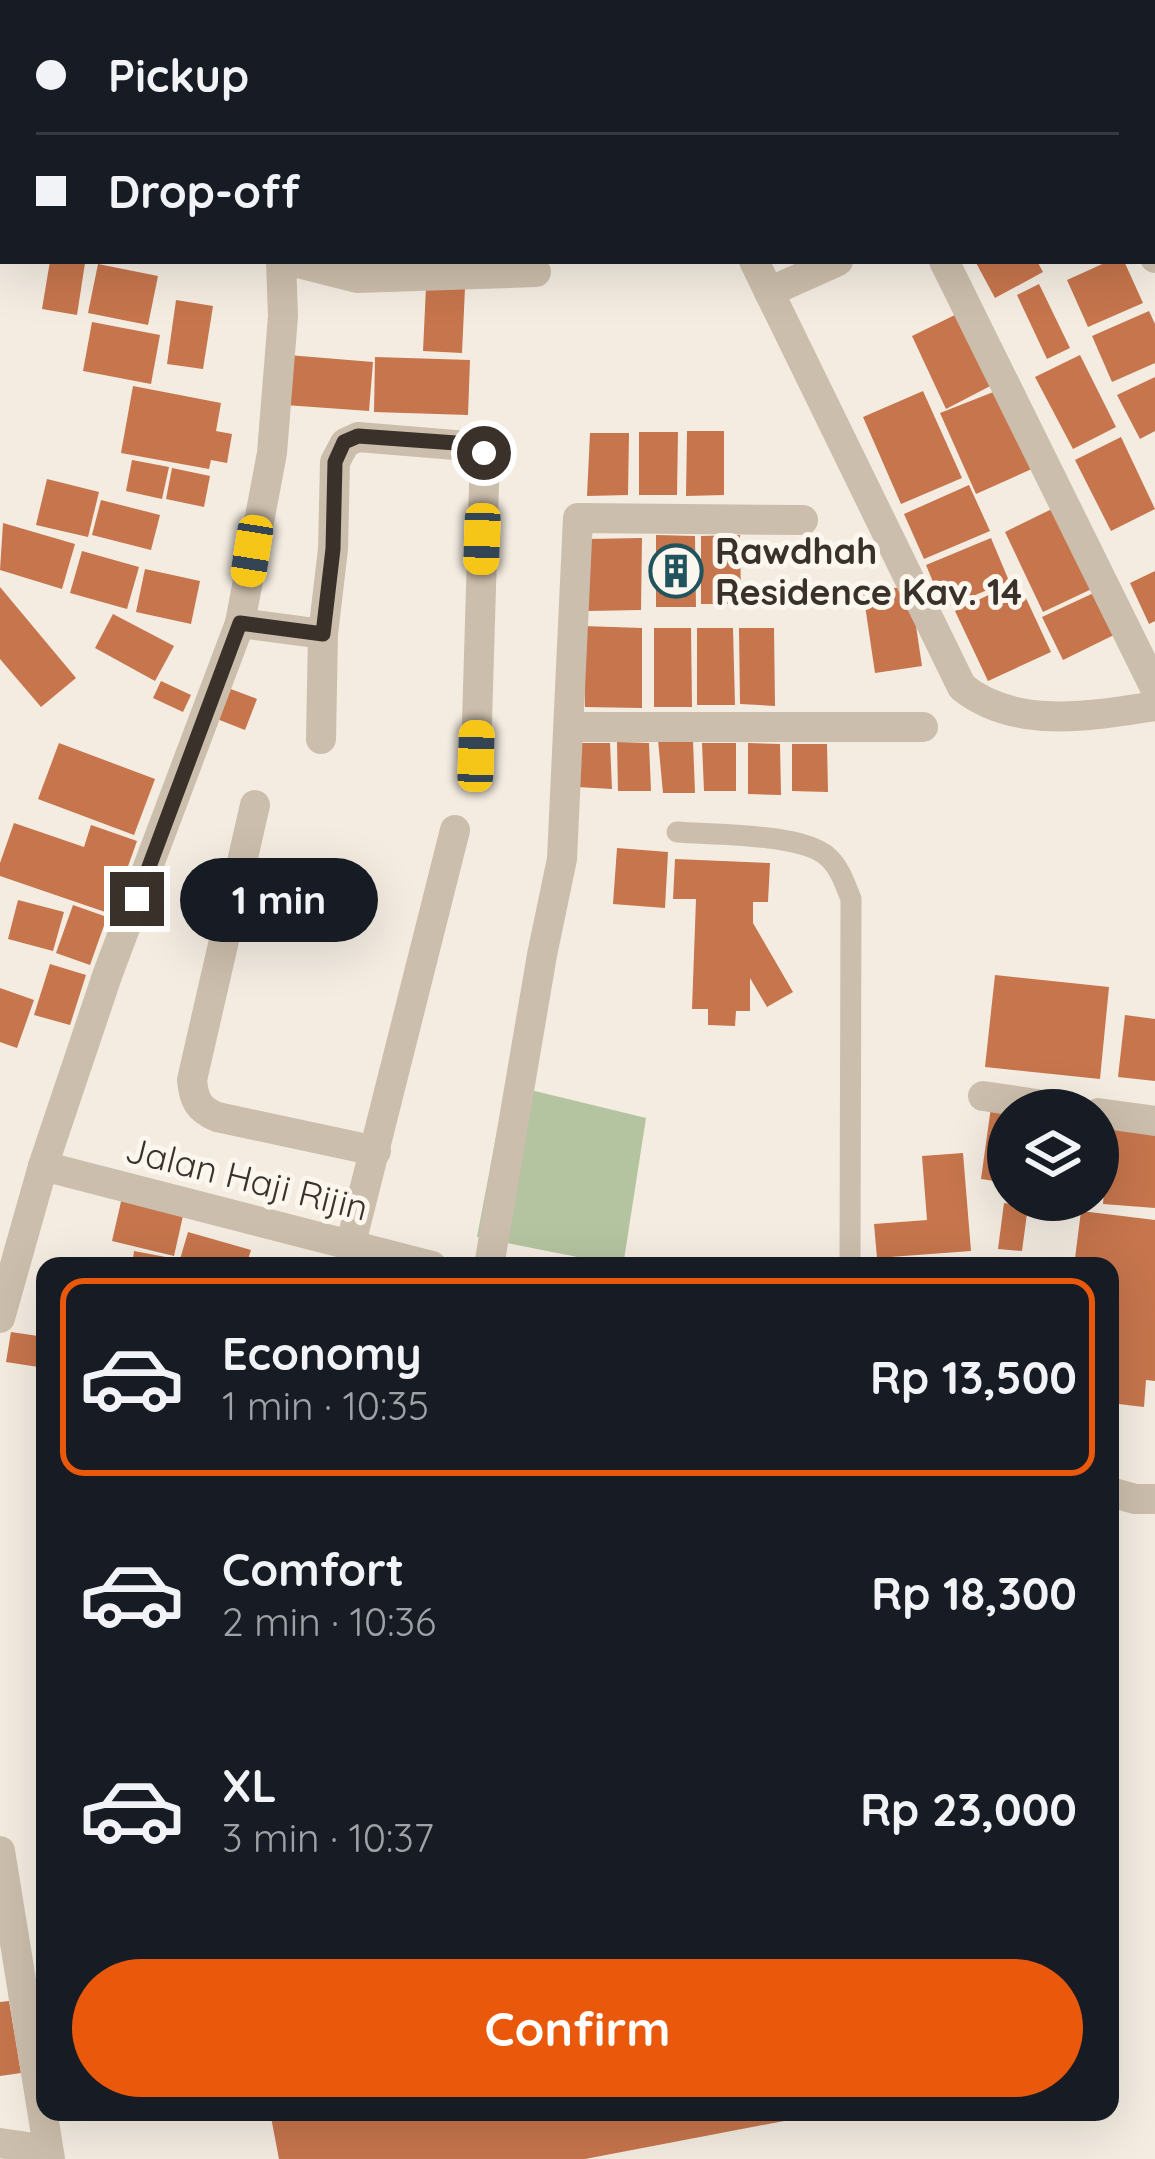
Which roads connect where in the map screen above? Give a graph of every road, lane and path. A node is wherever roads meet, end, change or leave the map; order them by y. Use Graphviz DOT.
graph roads {
  1 [pos="281,264"];
  2 [pos="302,264"];
  3 [pos="755,264"];
  4 [pos="831,264"];
  5 [pos="945,264"];
  6 [pos="536,272"];
  7 [pos="769,292"];
  8 [pos="803,520"];
  9 [pos="240,623"];
  10 [pos="323,634"];
  11 [pos="1155,688"];
  12 [pos="1155,706"];
  13 [pos="570,727"];
  14 [pos="923,727"];
  15 [pos="321,739"];
  16 [pos="476,756"];
  17 [pos="255,805"];
  18 [pos="455,830"];
  19 [pos="677,832"];
  20 [pos="982,1096"];
  21 [pos="987,1097"];
  22 [pos="1119,1116"];
  23 [pos="1155,1121"];
  24 [pos="376,1151"];
  25 [pos="43,1166"];
  26 [pos="351,1243"];
  27 [pos="400,1257"];
  28 [pos="491,1257"];
  29 [pos="850,1257"];
  30 [pos="6,1262"];
  31 [pos="0,1318"];
  32 [pos="1119,1495"];
  33 [pos="1155,1498"];
  34 [pos="0,1851"];
  35 [pos="36,2024"];
  36 [pos="46,2121"];
  37 [pos="0,2143"];
  38 [pos="49,2154"];
  1 -- 9 [label="street"];
  2 -- 6 [label="street"];
  3 -- 7 [label="street"];
  4 -- 7 [label="street"];
  5 -- 11 [label="street"];
  7 -- 12 [label="street"];
  8 -- 13 [label="street"];
  9 -- 10 [label="street"];
  9 -- 25 [label="street"];
  10 -- 15 [label="street"];
  10 -- 16 [label="street"];
  13 -- 14 [label="street"];
  13 -- 28 [label="street"];
  17 -- 24 [label="street"];
  18 -- 24 [label="street"];
  19 -- 29 [label="lane"];
  20 -- 21 [label="street"];
  22 -- 23 [label="street"];
  24 -- 26 [label="street"];
  25 -- 26 [label="street, Jalan Haji Rijin"];
  25 -- 30 [label="street"];
  26 -- 27 [label="street, Jalan Haji Rijin"];
  30 -- 31 [label="street"];
  32 -- 33 [label="street"];
  34 -- 35 [label="street"];
  36 -- 38 [label="street"];
  37 -- 38 [label="street"];
}
